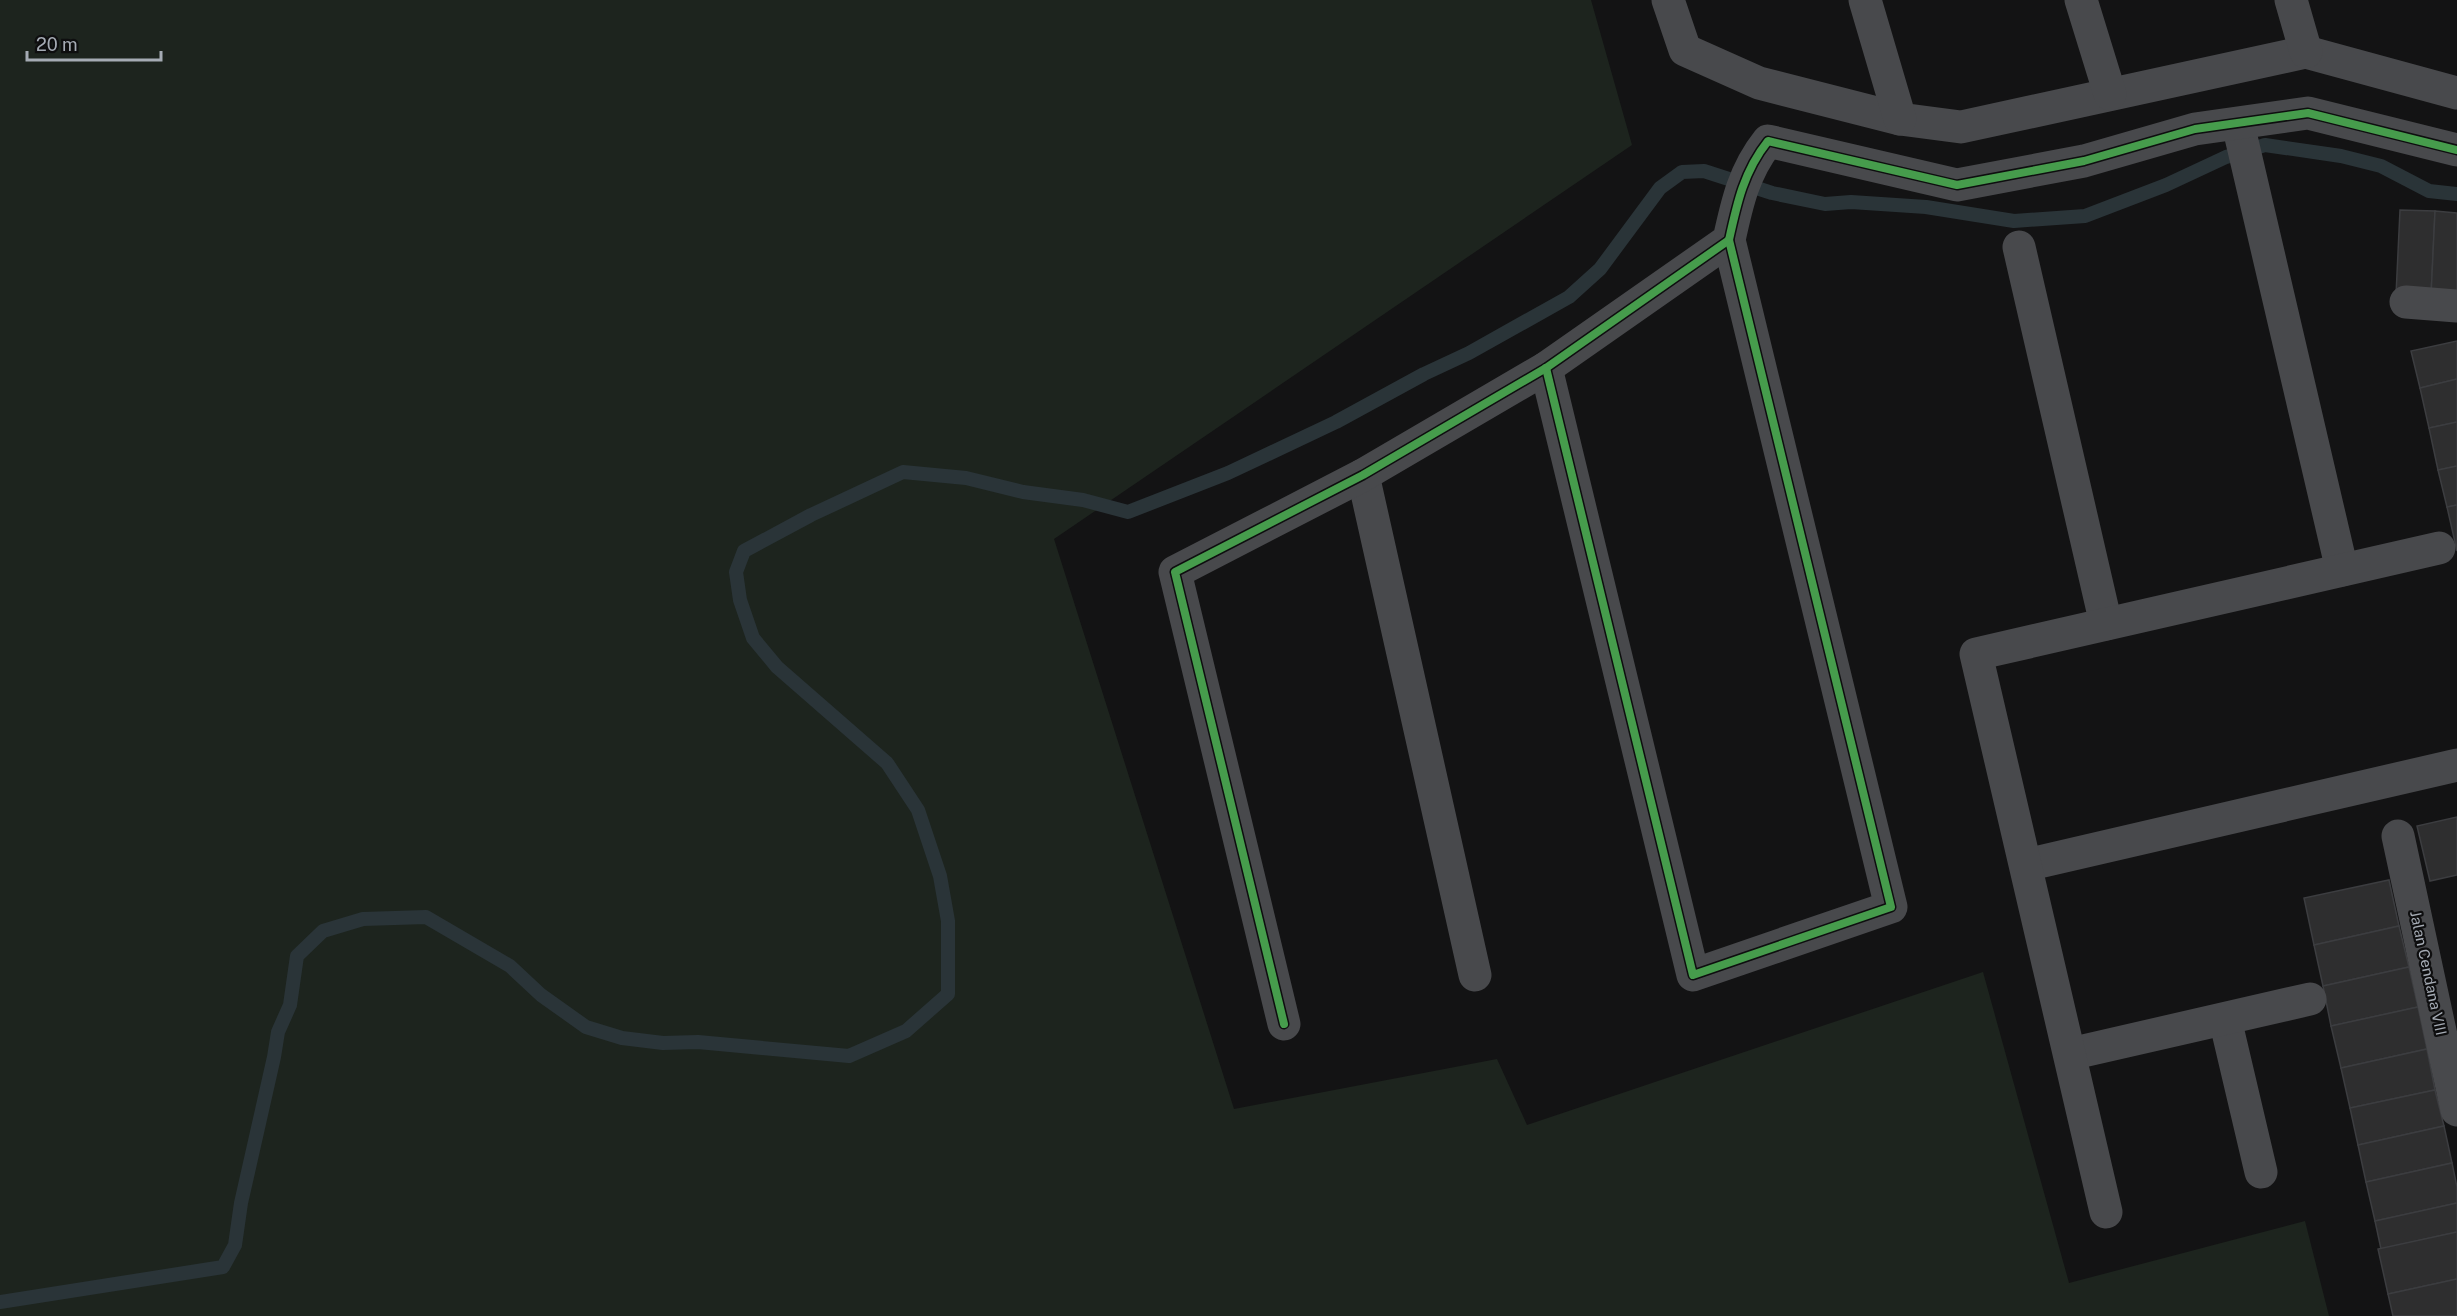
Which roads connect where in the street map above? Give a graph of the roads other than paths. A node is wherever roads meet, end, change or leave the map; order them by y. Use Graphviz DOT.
graph roads {
  1 [pos="1668,0"];
  2 [pos="1865,0"];
  3 [pos="2081,0"];
  4 [pos="2291,0"];
  5 [pos="2306,52"];
  6 [pos="2457,93"];
  7 [pos="2110,94"];
  8 [pos="1900,119"];
  9 [pos="2238,124"];
  10 [pos="2457,150"];
  11 [pos="1729,240"];
  12 [pos="2019,248"];
  13 [pos="2406,302"];
  14 [pos="2457,306"];
  15 [pos="1546,368"];
  16 [pos="1363,475"];
  17 [pos="2439,548"];
  18 [pos="2342,570"];
  19 [pos="2106,624"];
  20 [pos="2457,765"];
  21 [pos="2398,836"];
  22 [pos="2026,865"];
  23 [pos="1475,975"];
  24 [pos="2310,999"];
  25 [pos="2446,1002"];
  26 [pos="2226,1018"];
  27 [pos="1284,1024"];
  28 [pos="2070,1054"];
  29 [pos="2457,1110"];
  30 [pos="2261,1172"];
  31 [pos="2106,1212"];
  1 -- 8 [label="street"];
  2 -- 8 [label="street"];
  3 -- 7 [label="street"];
  4 -- 5 [label="street"];
  5 -- 6 [label="street"];
  5 -- 7 [label="street"];
  7 -- 8 [label="street"];
  9 -- 10 [label="street"];
  9 -- 11 [label="street"];
  9 -- 18 [label="street"];
  11 -- 15 [label="street"];
  11 -- 15 [label="street"];
  12 -- 19 [label="street"];
  13 -- 14 [label="street"];
  15 -- 16 [label="street"];
  16 -- 23 [label="street"];
  16 -- 27 [label="street"];
  17 -- 18 [label="street"];
  18 -- 19 [label="street"];
  19 -- 22 [label="street"];
  20 -- 22 [label="street"];
  21 -- 25 [label="street, Jalan Cendana VIII"];
  22 -- 28 [label="street"];
  24 -- 26 [label="street"];
  25 -- 29 [label="street, Jalan Cendana VIII"];
  26 -- 28 [label="street"];
  26 -- 30 [label="street"];
  28 -- 31 [label="street"];
}
